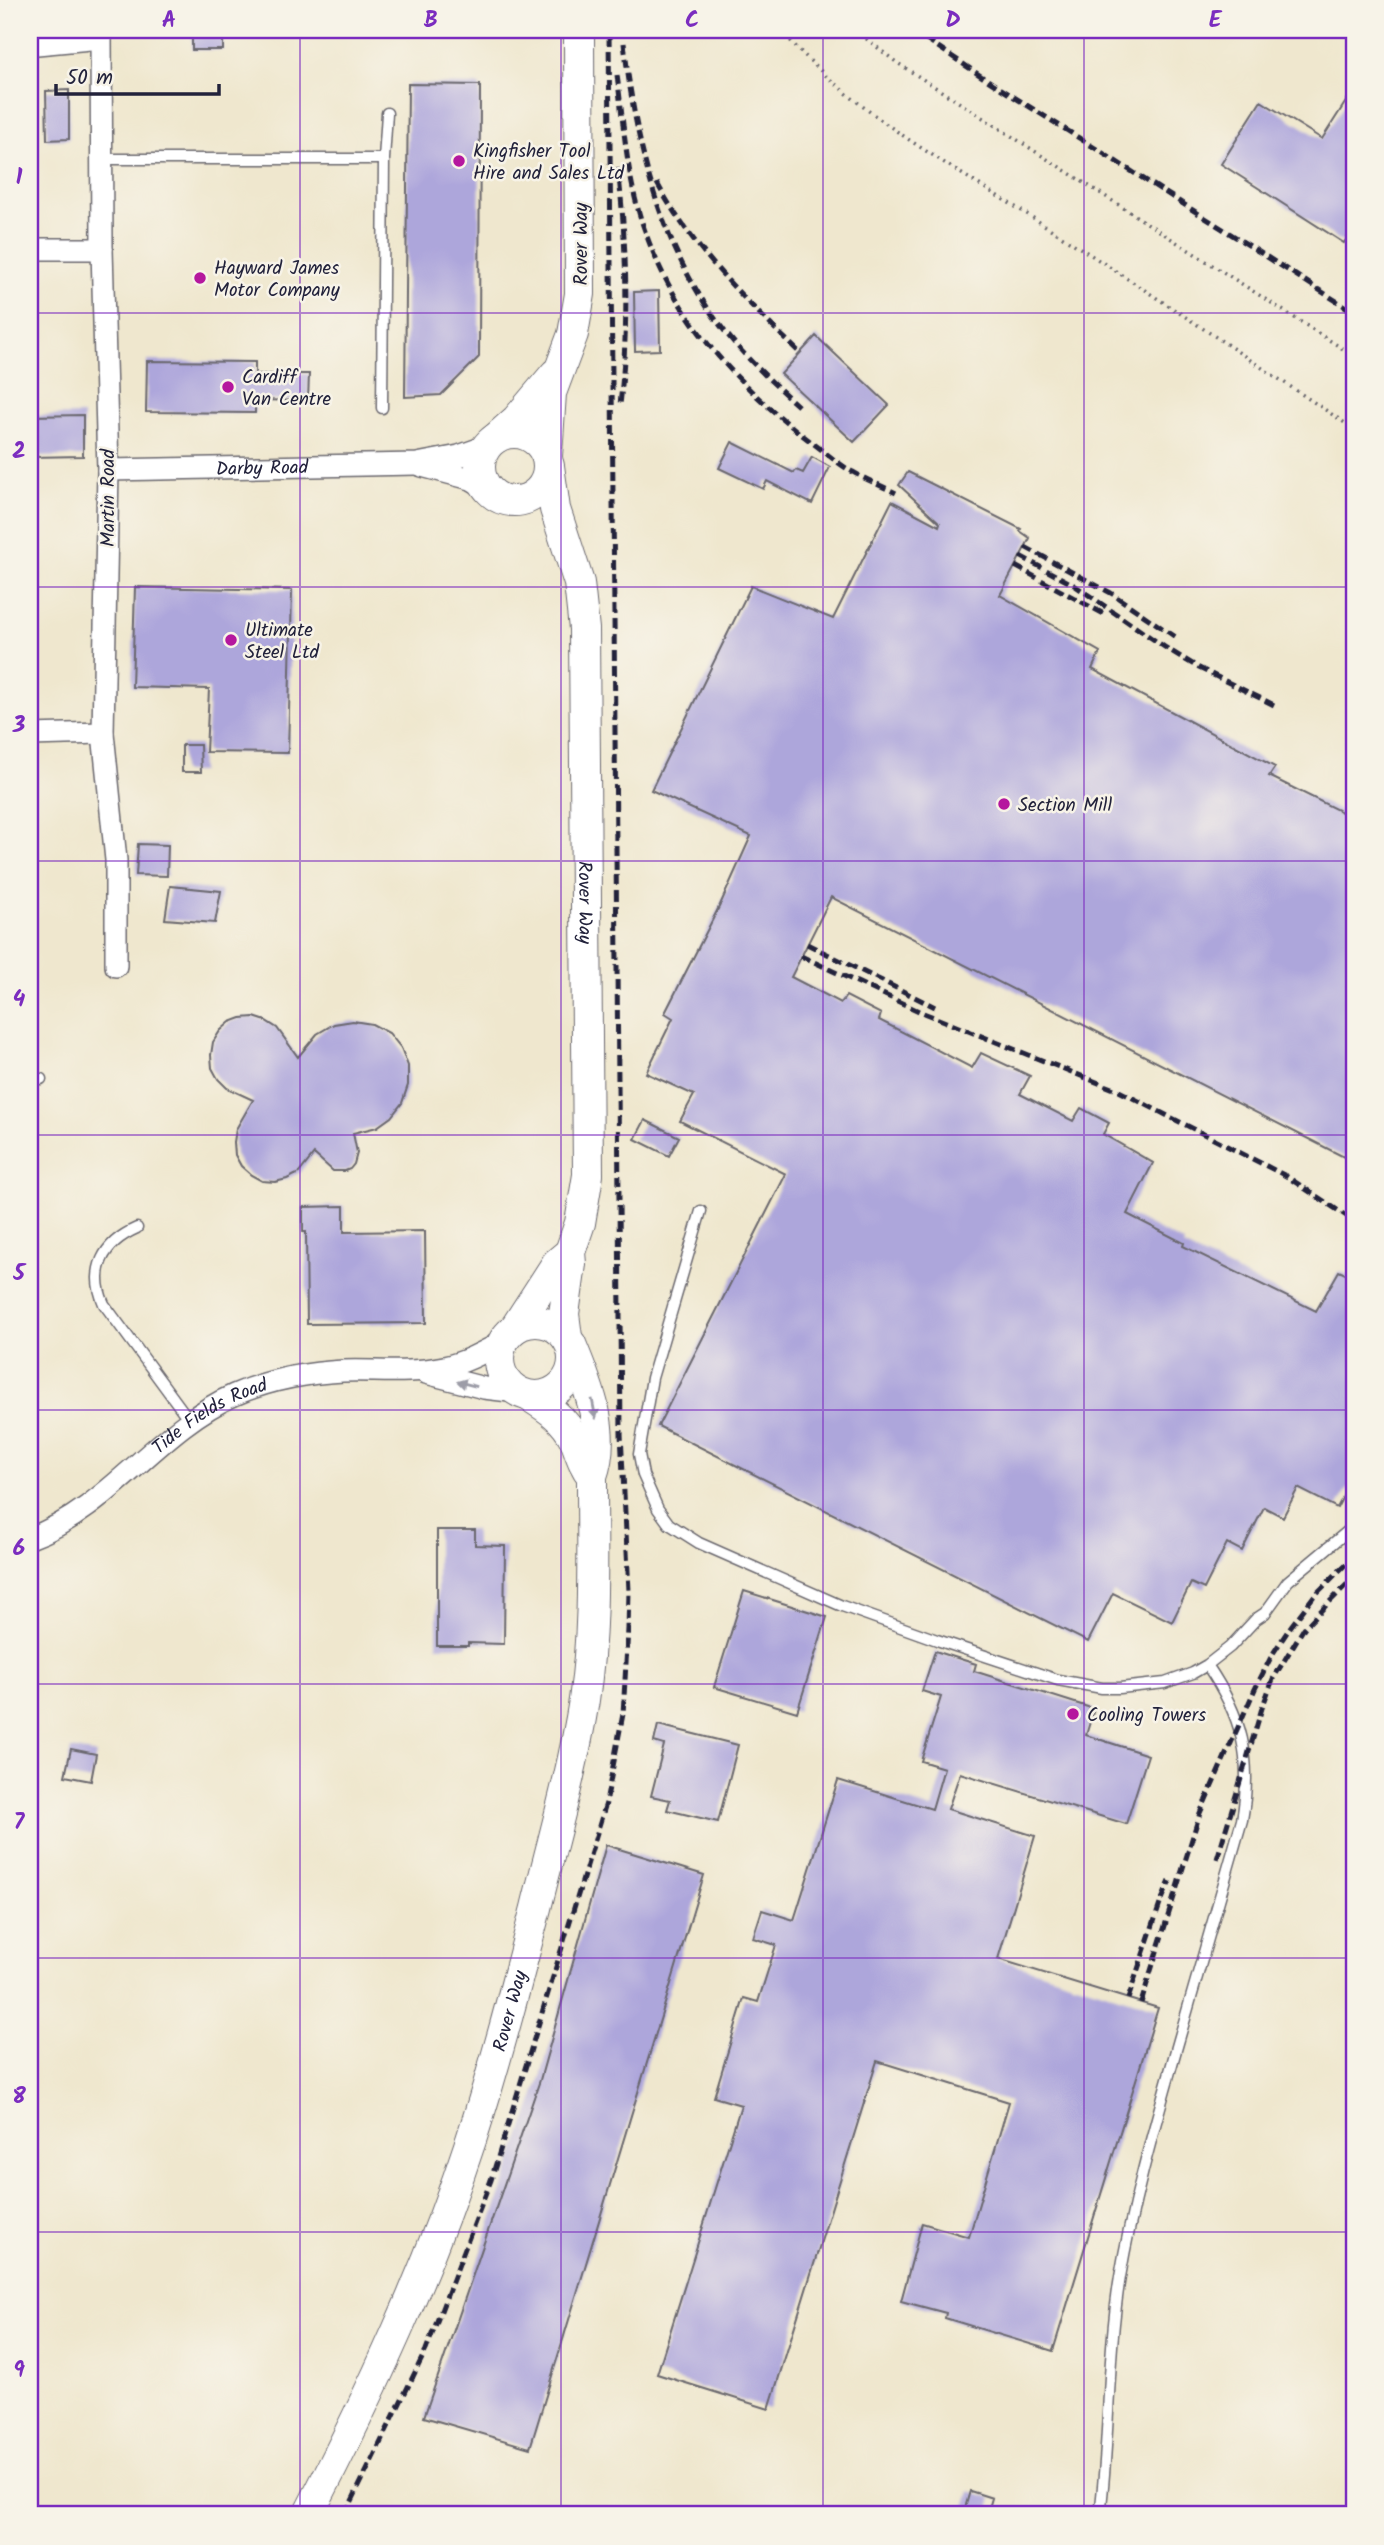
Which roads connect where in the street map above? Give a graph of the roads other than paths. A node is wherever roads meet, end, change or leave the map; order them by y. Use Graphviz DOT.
graph roads {
  1 [pos="579,30"];
  2 [pos="101,34"];
  3 [pos="37,44"];
  4 [pos="387,113"];
  5 [pos="103,159"];
  6 [pos="384,159"];
  7 [pos="30,249"];
  8 [pos="102,249"];
  9 [pos="557,371"];
  10 [pos="382,408"];
  11 [pos="491,442"];
  12 [pos="548,461"];
  13 [pos="417,464"];
  14 [pos="108,470"];
  15 [pos="500,495"];
  16 [pos="568,552"];
  17 [pos="103,733"];
  18 [pos="30,735"];
  19 [pos="116,966"];
  20 [pos="701,1211"];
  21 [pos="137,1228"];
  22 [pos="570,1252"];
  23 [pos="509,1335"];
  24 [pos="569,1341"];
  25 [pos="417,1371"];
  26 [pos="524,1394"];
  27 [pos="190,1421"];
  28 [pos="592,1476"];
  29 [pos="1354,1526"];
  30 [pos="30,1538"];
  31 [pos="1207,1665"];
  32 [pos="308,2515"];
  33 [pos="1100,2515"];
  1 -- 9 [label="street, Rover Way"];
  2 -- 3 [label="street"];
  2 -- 5 [label="street, Martin Road"];
  4 -- 6 [label="lane"];
  5 -- 6 [label="lane"];
  5 -- 8 [label="street, Martin Road"];
  6 -- 10 [label="lane"];
  7 -- 8 [label="street"];
  8 -- 14 [label="street, Martin Road"];
  9 -- 11 [label="street, Rover Way"];
  9 -- 12 [label="street, Rover Way"];
  11 -- 12 [label="street"];
  11 -- 13 [label="street, Darby Road"];
  11 -- 15 [label="street"];
  12 -- 15 [label="street"];
  12 -- 16 [label="street, Rover Way"];
  13 -- 14 [label="street, Darby Road"];
  13 -- 15 [label="street, Darby Road"];
  14 -- 17 [label="street, Martin Road"];
  15 -- 16 [label="street, Rover Way"];
  16 -- 22 [label="street, Rover Way"];
  17 -- 18 [label="street"];
  17 -- 19 [label="street, Martin Road"];
  20 -- 31 [label="lane"];
  21 -- 27 [label="lane"];
  22 -- 23 [label="street, Rover Way"];
  22 -- 24 [label="street, Rover Way"];
  23 -- 24 [label="street"];
  23 -- 25 [label="street, Tide Fields Road"];
  23 -- 26 [label="street"];
  24 -- 26 [label="street"];
  24 -- 28 [label="street, Rover Way, one-way"];
  26 -- 25 [label="street, Tide Fields Road, one-way"];
  25 -- 27 [label="street, Tide Fields Road"];
  26 -- 28 [label="street, Rover Way"];
  27 -- 30 [label="street, Tide Fields Road"];
  28 -- 32 [label="street, Rover Way"];
  29 -- 31 [label="lane"];
  31 -- 33 [label="lane"];
}
